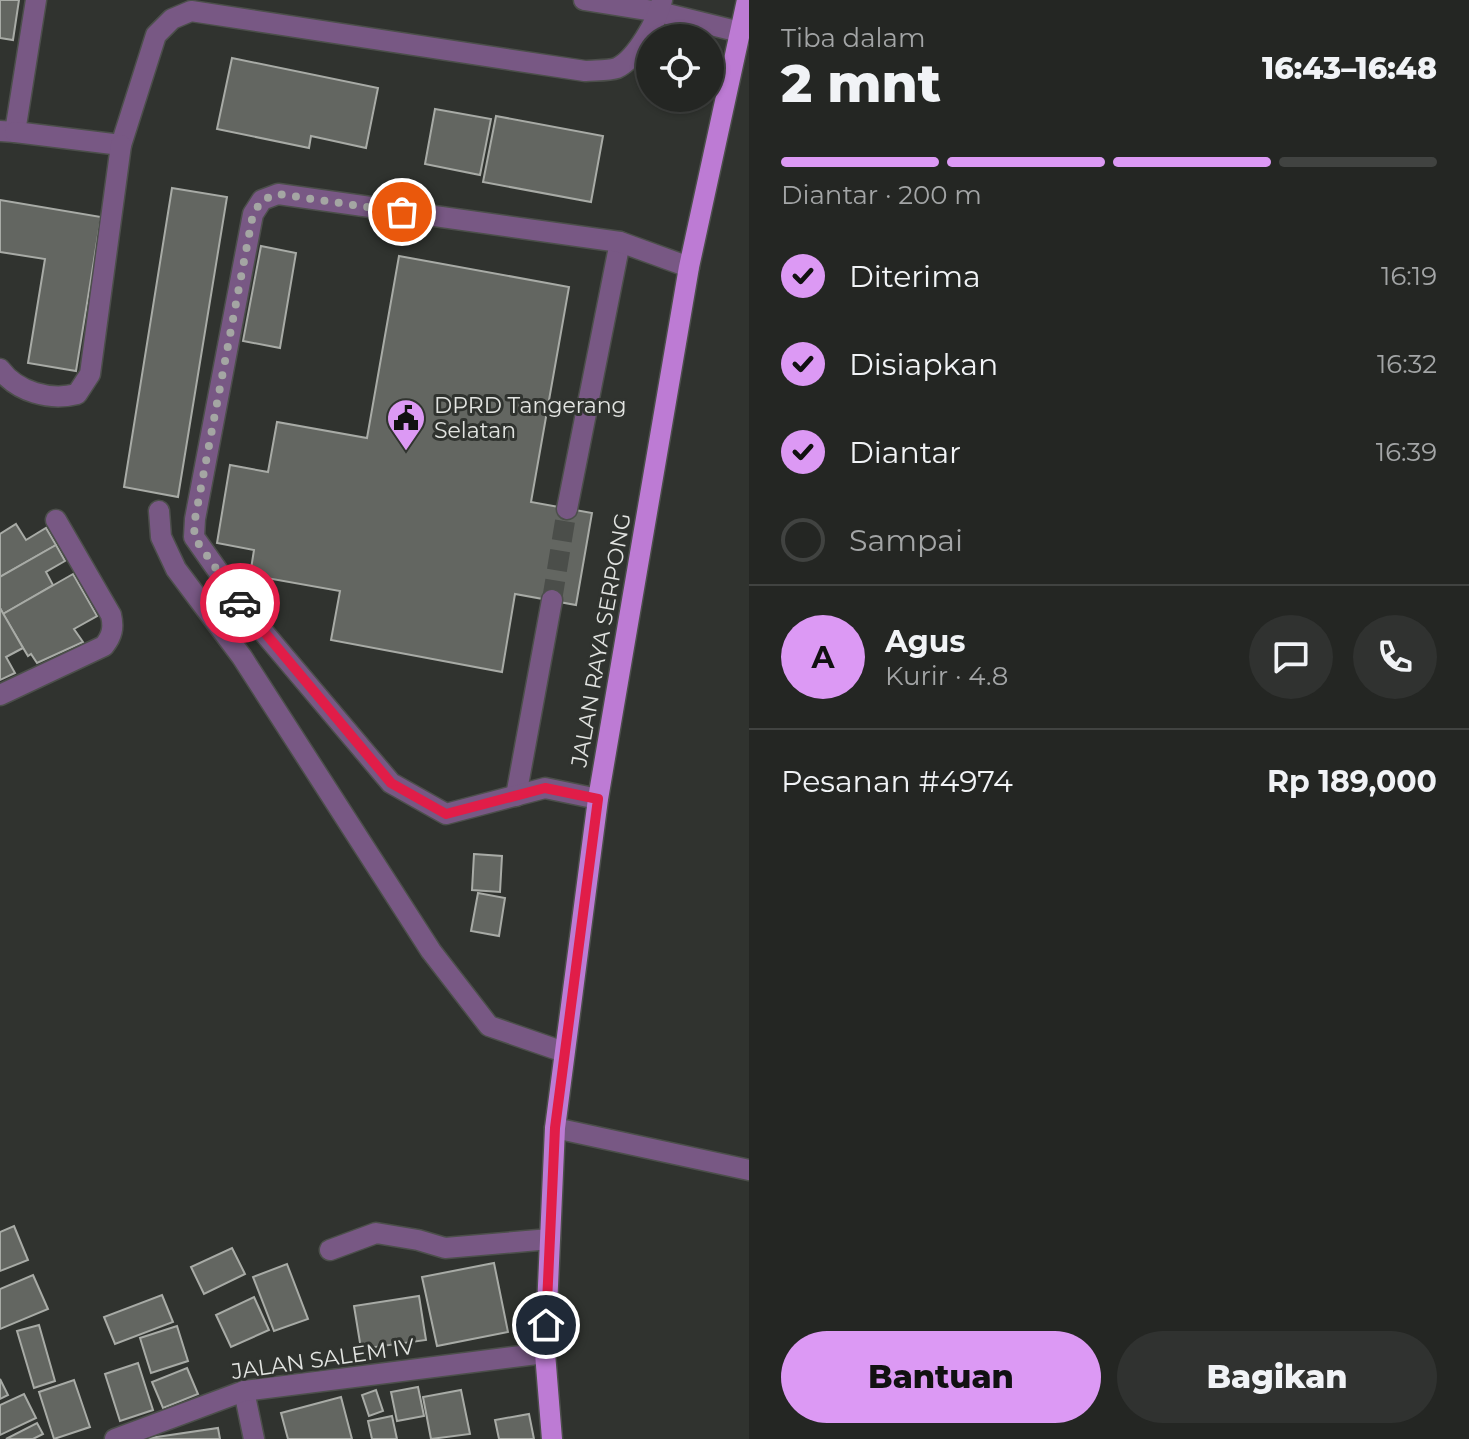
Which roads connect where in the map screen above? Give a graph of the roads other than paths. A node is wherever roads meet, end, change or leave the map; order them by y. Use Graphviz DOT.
graph roads {
  1 [pos="36,0"];
  2 [pos="584,0"];
  3 [pos="660,6"];
  4 [pos="745,17"];
  5 [pos="8,131"];
  6 [pos="121,145"];
  7 [pos="620,242"];
  8 [pos="689,267"];
  9 [pos="0,369"];
  10 [pos="567,509"];
  11 [pos="159,511"];
  12 [pos="56,520"];
  13 [pos="552,600"];
  14 [pos="0,695"];
  15 [pos="516,796"];
  16 [pos="598,799"];
  17 [pos="564,1052"];
  18 [pos="555,1128"];
  19 [pos="749,1170"];
  20 [pos="550,1239"];
  21 [pos="330,1250"];
  22 [pos="545,1353"];
  23 [pos="244,1391"];
  24 [pos="115,1439"];
  25 [pos="254,1439"];
  26 [pos="552,1439"];
  1 -- 5 [label="street"];
  2 -- 3 [label="street"];
  3 -- 4 [label="street"];
  3 -- 6 [label="street"];
  4 -- 8 [label="main road, JALAN RAYA SERPONG"];
  5 -- 6 [label="street"];
  6 -- 9 [label="street"];
  7 -- 8 [label="street"];
  7 -- 10 [label="street"];
  7 -- 15 [label="street"];
  8 -- 16 [label="main road, JALAN RAYA SERPONG"];
  11 -- 17 [label="street"];
  12 -- 14 [label="street"];
  13 -- 15 [label="street"];
  15 -- 16 [label="street"];
  16 -- 17 [label="main road, JALAN RAYA SERPONG"];
  17 -- 18 [label="main road, JALAN RAYA SERPONG"];
  18 -- 19 [label="street"];
  18 -- 20 [label="main road, JALAN RAYA SERPONG"];
  20 -- 21 [label="street"];
  20 -- 22 [label="main road, JALAN RAYA SERPONG"];
  22 -- 23 [label="street, JALAN SALEM IV"];
  22 -- 26 [label="main road, JALAN RAYA SERPONG"];
  23 -- 24 [label="street, JALAN SALEM IV"];
  23 -- 25 [label="street"];
}
